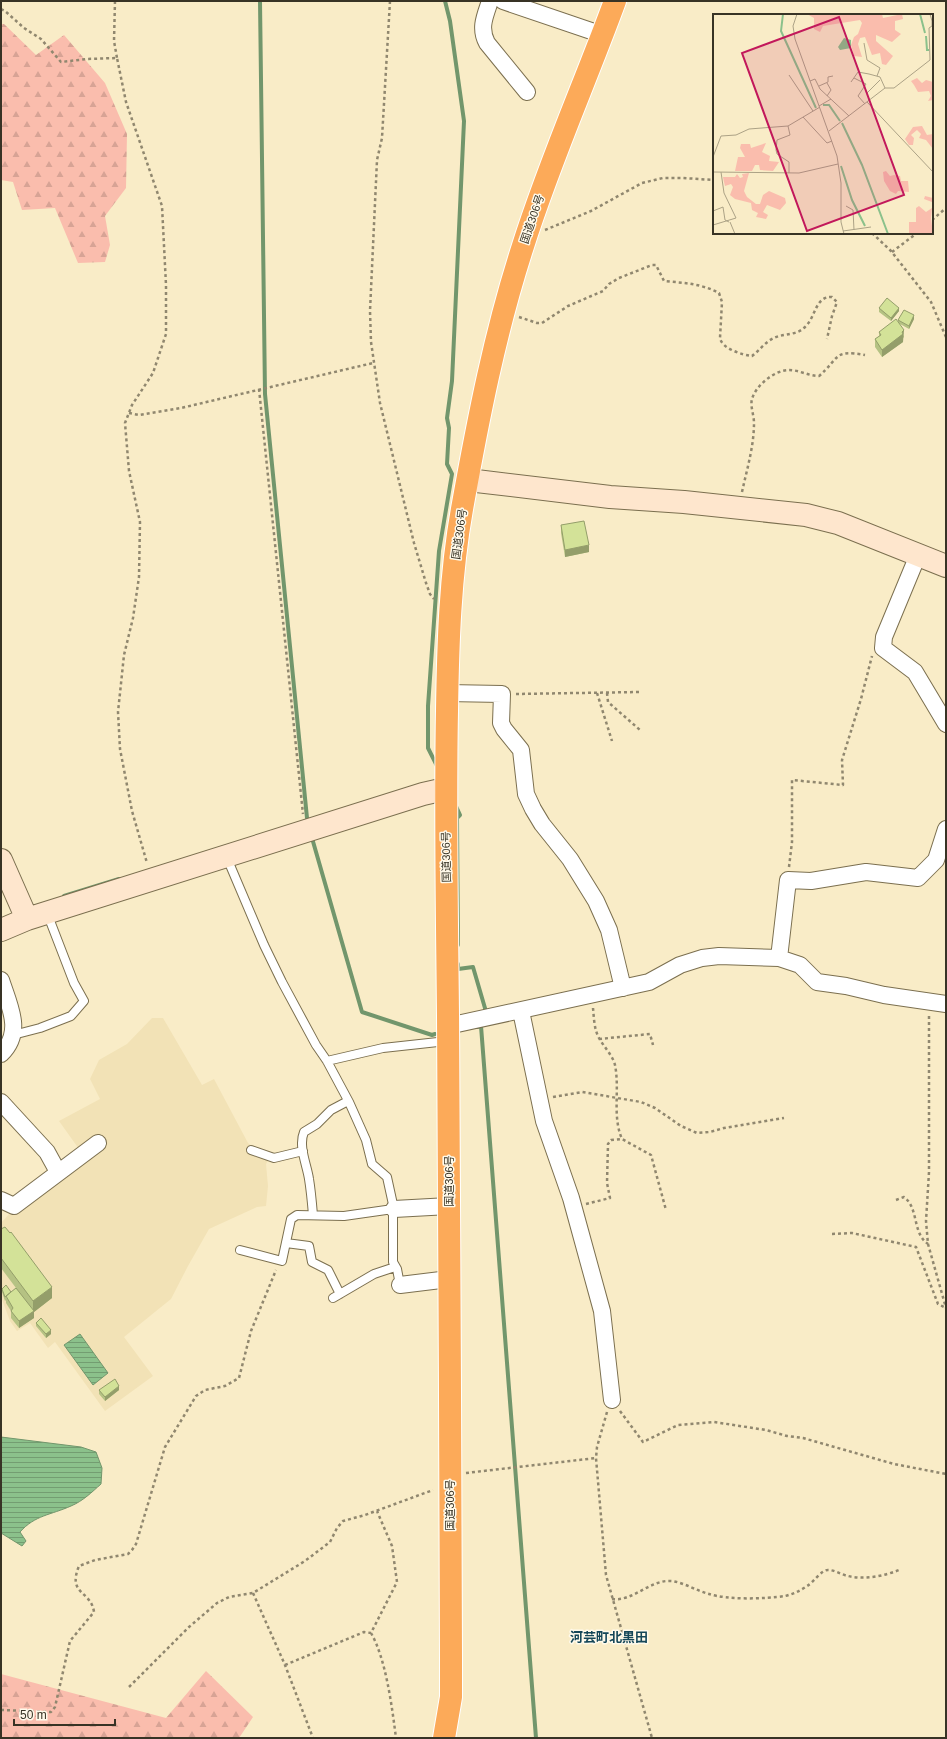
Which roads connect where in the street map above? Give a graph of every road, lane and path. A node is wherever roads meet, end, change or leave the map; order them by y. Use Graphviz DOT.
graph roads {
  1 [pos="115,1"];
  2 [pos="390,1"];
  3 [pos="490,1"];
  4 [pos="503,1"];
  5 [pos="615,1"];
  6 [pos="1,9"];
  7 [pos="603,35"];
  8 [pos="116,58"];
  9 [pos="527,92"];
  10 [pos="713,180"];
  11 [pos="946,208"];
  12 [pos="933,219"];
  13 [pos="528,231"];
  14 [pos="873,234"];
  15 [pos="916,234"];
  16 [pos="892,252"];
  17 [pos="503,312"];
  18 [pos="946,337"];
  19 [pos="828,339"];
  20 [pos="865,355"];
  21 [pos="374,363"];
  22 [pos="261,389"];
  23 [pos="129,413"];
  24 [pos="468,480"];
  25 [pos="739,508"];
  26 [pos="918,555"];
  27 [pos="946,566"];
  28 [pos="440,601"];
  29 [pos="883,648"];
  30 [pos="639,692"];
  31 [pos="447,693"];
  32 [pos="597,693"];
  33 [pos="607,693"];
  34 [pos="502,694"];
  35 [pos="946,724"];
  36 [pos="640,730"];
  37 [pos="612,741"];
  38 [pos="445,789"];
  39 [pos="946,829"];
  40 [pos="306,830"];
  41 [pos="226,855"];
  42 [pos="1,860"];
  43 [pos="152,879"];
  44 [pos="788,880"];
  45 [pos="37,916"];
  46 [pos="1,930"];
  47 [pos="779,958"];
  48 [pos="1,980"];
  49 [pos="623,988"];
  50 [pos="588,995"];
  51 [pos="4,996"];
  52 [pos="929,1001"];
  53 [pos="946,1004"];
  54 [pos="521,1011"];
  55 [pos="448,1033"];
  56 [pos="13,1035"];
  57 [pos="599,1039"];
  58 [pos="653,1045"];
  59 [pos="1,1054"];
  60 [pos="328,1060"];
  61 [pos="617,1097"];
  62 [pos="540,1100"];
  63 [pos="348,1101"];
  64 [pos="1,1102"];
  65 [pos="784,1118"];
  66 [pos="622,1139"];
  67 [pos="98,1143"];
  68 [pos="251,1150"];
  69 [pos="303,1152"];
  70 [pos="58,1172"];
  71 [pos="1,1200"];
  72 [pos="896,1200"];
  73 [pos="449,1206"];
  74 [pos="574,1207"];
  75 [pos="394,1209"];
  76 [pos="666,1210"];
  77 [pos="313,1215"];
  78 [pos="832,1234"];
  79 [pos="286,1243"];
  80 [pos="928,1244"];
  81 [pos="240,1250"];
  82 [pos="280,1260"];
  83 [pos="395,1267"];
  84 [pos="449,1279"];
  85 [pos="400,1285"];
  86 [pos="946,1309"];
  87 [pos="612,1400"];
  88 [pos="596,1458"];
  89 [pos="946,1474"];
  90 [pos="450,1481"];
  91 [pos="377,1511"];
  92 [pos="899,1570"];
  93 [pos="253,1593"];
  94 [pos="612,1599"];
  95 [pos="371,1633"];
  96 [pos="285,1665"];
  97 [pos="129,1687"];
  98 [pos="1,1710"];
  99 [pos="313,1738"];
  100 [pos="396,1738"];
  101 [pos="444,1738"];
  102 [pos="652,1738"];
  1 -- 8 [label="path"];
  2 -- 21 [label="path"];
  3 -- 9 [label="street"];
  4 -- 7 [label="street"];
  5 -- 7 [label="highway, 国道306号"];
  6 -- 8 [label="path"];
  7 -- 13 [label="highway, 国道306号"];
  8 -- 23 [label="path"];
  10 -- 13 [label="path"];
  11 -- 12 [label="path"];
  13 -- 17 [label="highway, 国道306号"];
  14 -- 16 [label="path"];
  15 -- 16 [label="path"];
  16 -- 18 [label="path"];
  17 -- 19 [label="path"];
  17 -- 24 [label="highway, 国道306号"];
  20 -- 25 [label="path"];
  21 -- 22 [label="path"];
  21 -- 28 [label="path"];
  22 -- 23 [label="path"];
  22 -- 40 [label="path"];
  23 -- 43 [label="path"];
  24 -- 25 [label="street"];
  24 -- 31 [label="highway, 国道306号"];
  25 -- 26 [label="street"];
  26 -- 27 [label="street"];
  26 -- 29 [label="street"];
  29 -- 35 [label="street"];
  29 -- 44 [label="path"];
  30 -- 33 [label="path"];
  31 -- 34 [label="street"];
  31 -- 38 [label="highway, 国道306号"];
  32 -- 33 [label="path"];
  32 -- 34 [label="path"];
  32 -- 37 [label="path"];
  33 -- 36 [label="path"];
  34 -- 49 [label="street"];
  38 -- 40 [label="street"];
  38 -- 55 [label="highway, 国道306号"];
  39 -- 44 [label="street"];
  40 -- 41 [label="street"];
  41 -- 43 [label="street"];
  41 -- 60 [label="lane"];
  42 -- 45 [label="street"];
  43 -- 45 [label="street"];
  44 -- 47 [label="street"];
  45 -- 46 [label="street"];
  45 -- 56 [label="lane"];
  47 -- 49 [label="street"];
  47 -- 52 [label="street"];
  48 -- 51 [label="street"];
  49 -- 50 [label="street"];
  50 -- 54 [label="street"];
  50 -- 57 [label="path"];
  51 -- 56 [label="street"];
  52 -- 53 [label="street"];
  52 -- 80 [label="path"];
  54 -- 55 [label="street"];
  54 -- 62 [label="street"];
  55 -- 60 [label="lane"];
  55 -- 73 [label="highway, 国道306号"];
  56 -- 59 [label="street"];
  57 -- 58 [label="path"];
  57 -- 61 [label="path"];
  60 -- 63 [label="lane"];
  61 -- 62 [label="path"];
  61 -- 65 [label="path"];
  61 -- 66 [label="path"];
  62 -- 74 [label="street"];
  63 -- 69 [label="lane"];
  63 -- 75 [label="lane"];
  64 -- 70 [label="street"];
  66 -- 74 [label="path"];
  66 -- 76 [label="path"];
  67 -- 70 [label="street"];
  68 -- 69 [label="lane"];
  69 -- 77 [label="lane"];
  70 -- 71 [label="street"];
  72 -- 80 [label="path"];
  73 -- 75 [label="street"];
  73 -- 84 [label="highway, 国道306号"];
  74 -- 87 [label="street"];
  75 -- 77 [label="lane"];
  75 -- 83 [label="lane"];
  77 -- 79 [label="lane"];
  78 -- 86 [label="path"];
  79 -- 82 [label="lane"];
  79 -- 83 [label="lane"];
  80 -- 86 [label="path"];
  81 -- 82 [label="lane"];
  82 -- 98 [label="path"];
  83 -- 85 [label="lane"];
  84 -- 85 [label="street"];
  84 -- 90 [label="highway, 国道306号"];
  87 -- 88 [label="path"];
  87 -- 89 [label="path"];
  88 -- 90 [label="path"];
  88 -- 94 [label="path"];
  90 -- 91 [label="path"];
  90 -- 101 [label="highway, 国道306号"];
  91 -- 93 [label="path"];
  91 -- 95 [label="path"];
  92 -- 94 [label="path"];
  93 -- 96 [label="path"];
  93 -- 97 [label="path"];
  94 -- 102 [label="path"];
  95 -- 96 [label="path"];
  95 -- 100 [label="path"];
  96 -- 99 [label="path"];
}
